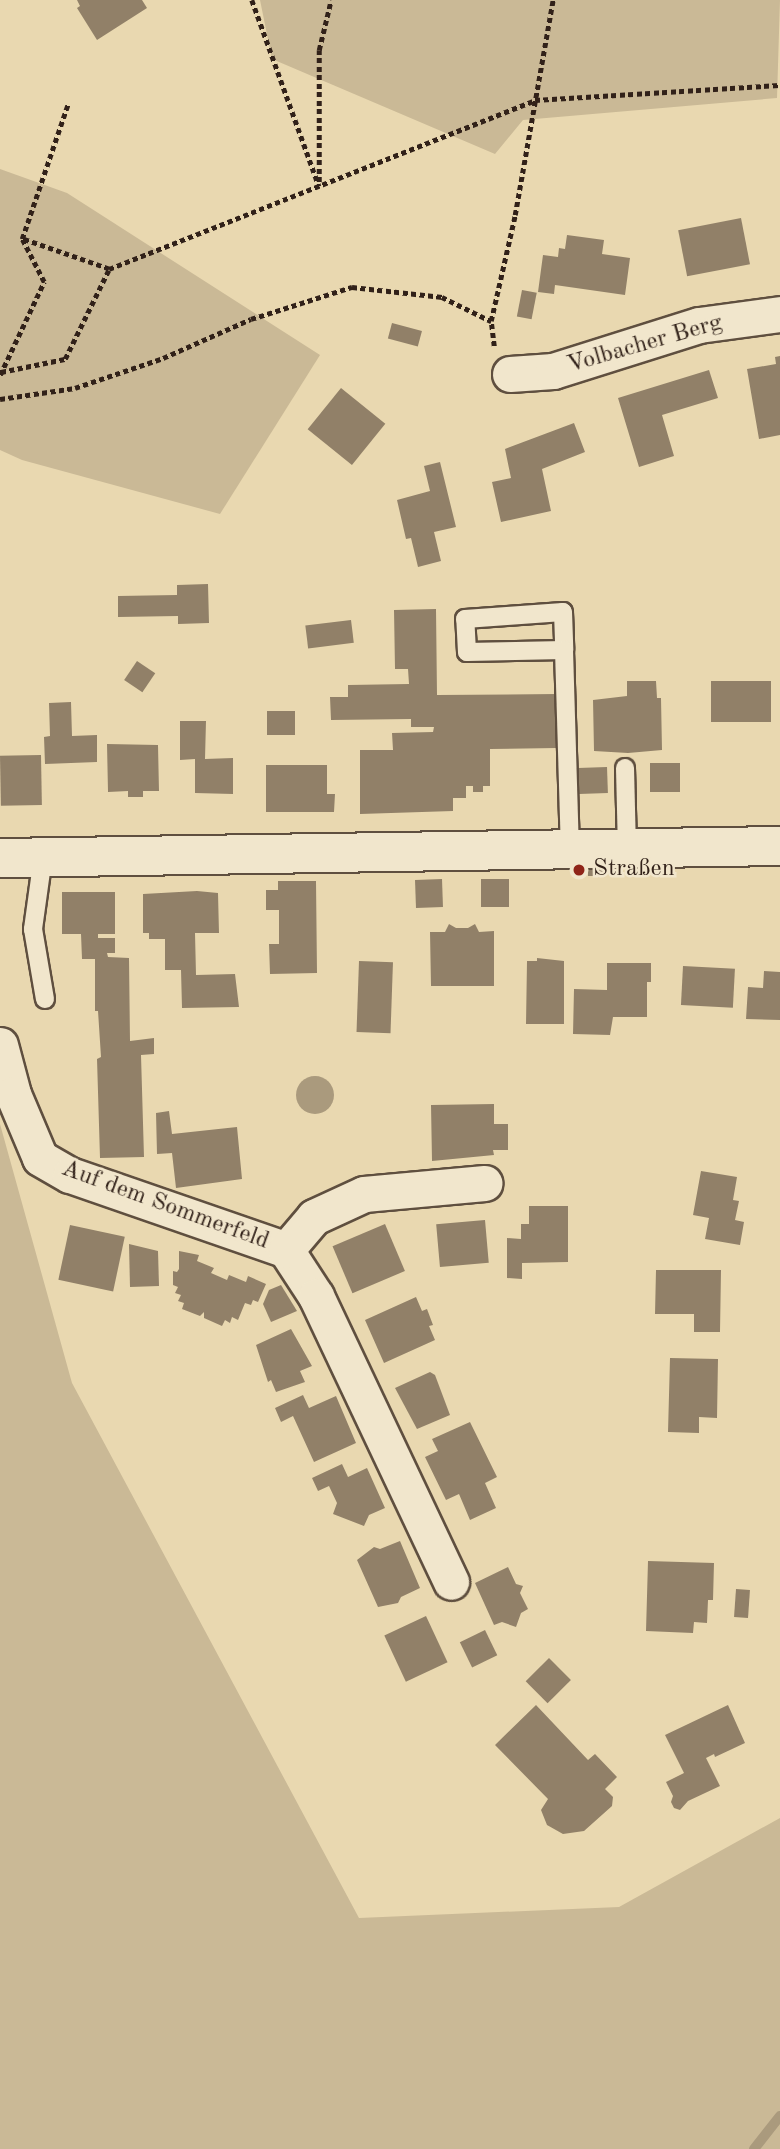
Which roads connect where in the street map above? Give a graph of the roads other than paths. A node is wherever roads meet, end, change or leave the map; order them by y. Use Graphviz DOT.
graph roads {
  1 [pos="780,314"];
  2 [pos="510,374"];
  3 [pos="564,650"];
  4 [pos="625,768"];
  5 [pos="780,846"];
  6 [pos="627,848"];
  7 [pos="570,849"];
  8 [pos="43,857"];
  9 [pos="0,858"];
  10 [pos="45,999"];
  11 [pos="0,1045"];
  12 [pos="484,1182"];
  13 [pos="286,1250"];
  14 [pos="452,1582"];
  1 -- 2 [label="street, Volbacher Berg"];
  3 -- 3 [label="lane"];
  3 -- 7 [label="lane"];
  4 -- 6 [label="lane"];
  5 -- 6 [label="main road"];
  6 -- 7 [label="main road"];
  7 -- 8 [label="main road"];
  8 -- 9 [label="main road"];
  8 -- 10 [label="lane"];
  11 -- 13 [label="street, Auf dem Sommerfeld"];
  12 -- 13 [label="street, Auf dem Sommerfeld"];
  13 -- 14 [label="street, Auf dem Sommerfeld"];
}
